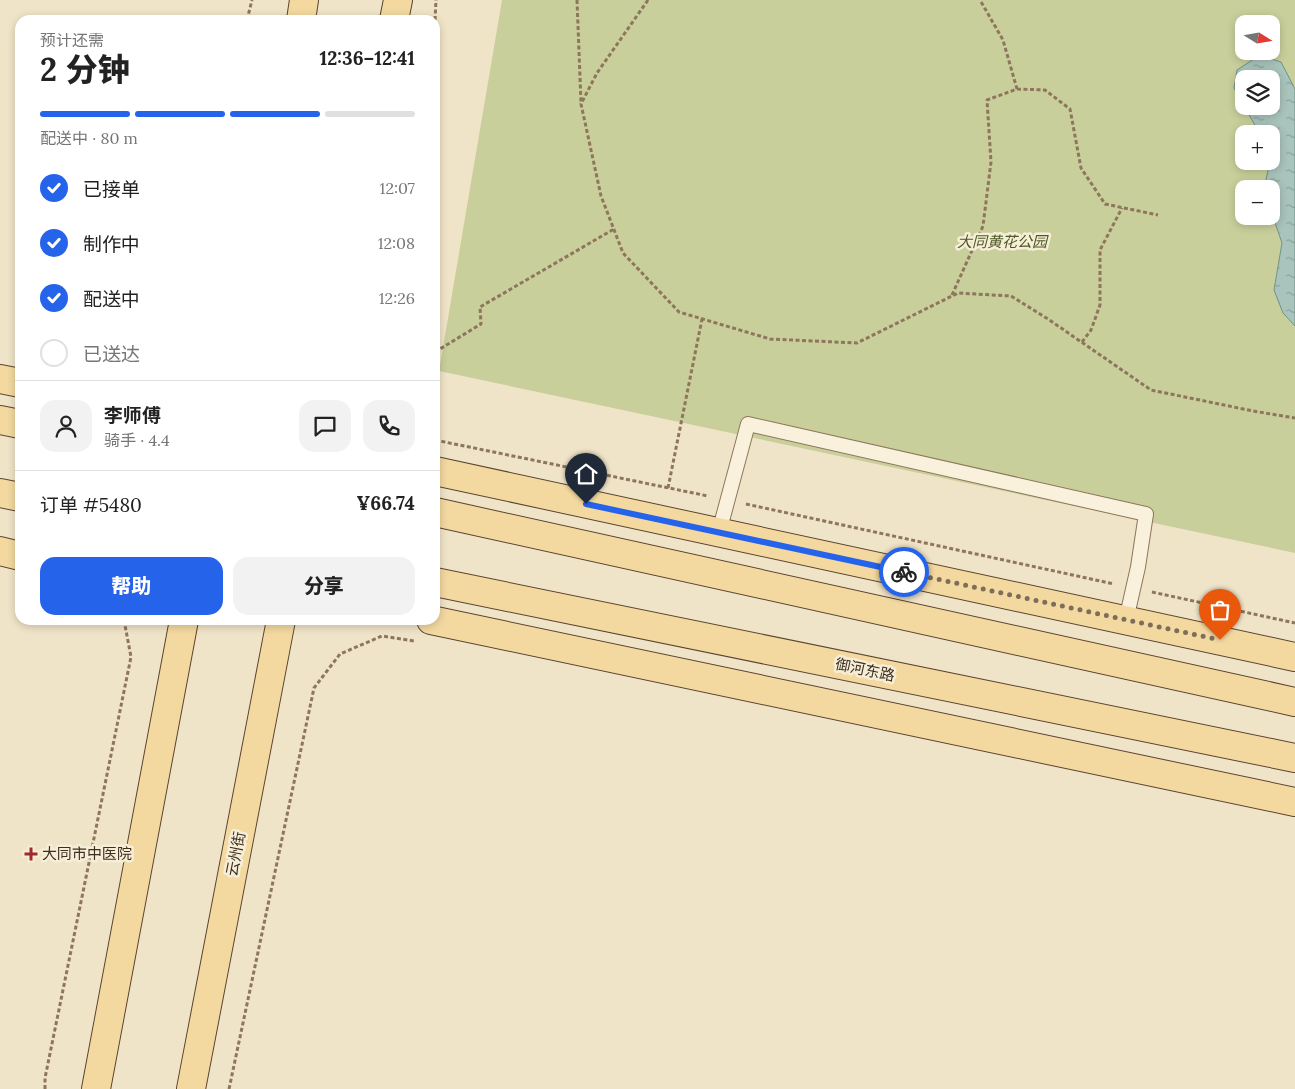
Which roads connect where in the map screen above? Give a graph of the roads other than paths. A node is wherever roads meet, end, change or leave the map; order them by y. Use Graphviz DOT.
graph roads {
  1 [pos="304,0"];
  2 [pos="398,0"];
  3 [pos="302,15"];
  4 [pos="395,15"];
  5 [pos="0,379"];
  6 [pos="15,382"];
  7 [pos="0,420"];
  8 [pos="15,423"];
  9 [pos="440,472"];
  10 [pos="0,493"];
  11 [pos="15,496"];
  12 [pos="440,513"];
  13 [pos="719,532"];
  14 [pos="0,551"];
  15 [pos="15,555"];
  16 [pos="440,583"];
  17 [pos="1126,620"];
  18 [pos="183,625"];
  19 [pos="280,625"];
  20 [pos="425,631"];
  21 [pos="1295,657"];
  22 [pos="1295,702"];
  23 [pos="1295,758"];
  24 [pos="1295,802"];
  25 [pos="96,1089"];
  26 [pos="190,1089"];
  1 -- 3 [label="main road"];
  2 -- 4 [label="main road"];
  5 -- 6 [label="main road"];
  7 -- 8 [label="main road"];
  9 -- 13 [label="main road"];
  10 -- 11 [label="main road"];
  12 -- 22 [label="main road"];
  13 -- 17 [label="main road"];
  13 -- 17 [label="lane"];
  14 -- 15 [label="main road"];
  16 -- 23 [label="main road, 御河东路"];
  17 -- 21 [label="main road"];
  18 -- 25 [label="main road"];
  19 -- 26 [label="main road, 云州街"];
  20 -- 24 [label="main road"];
}
